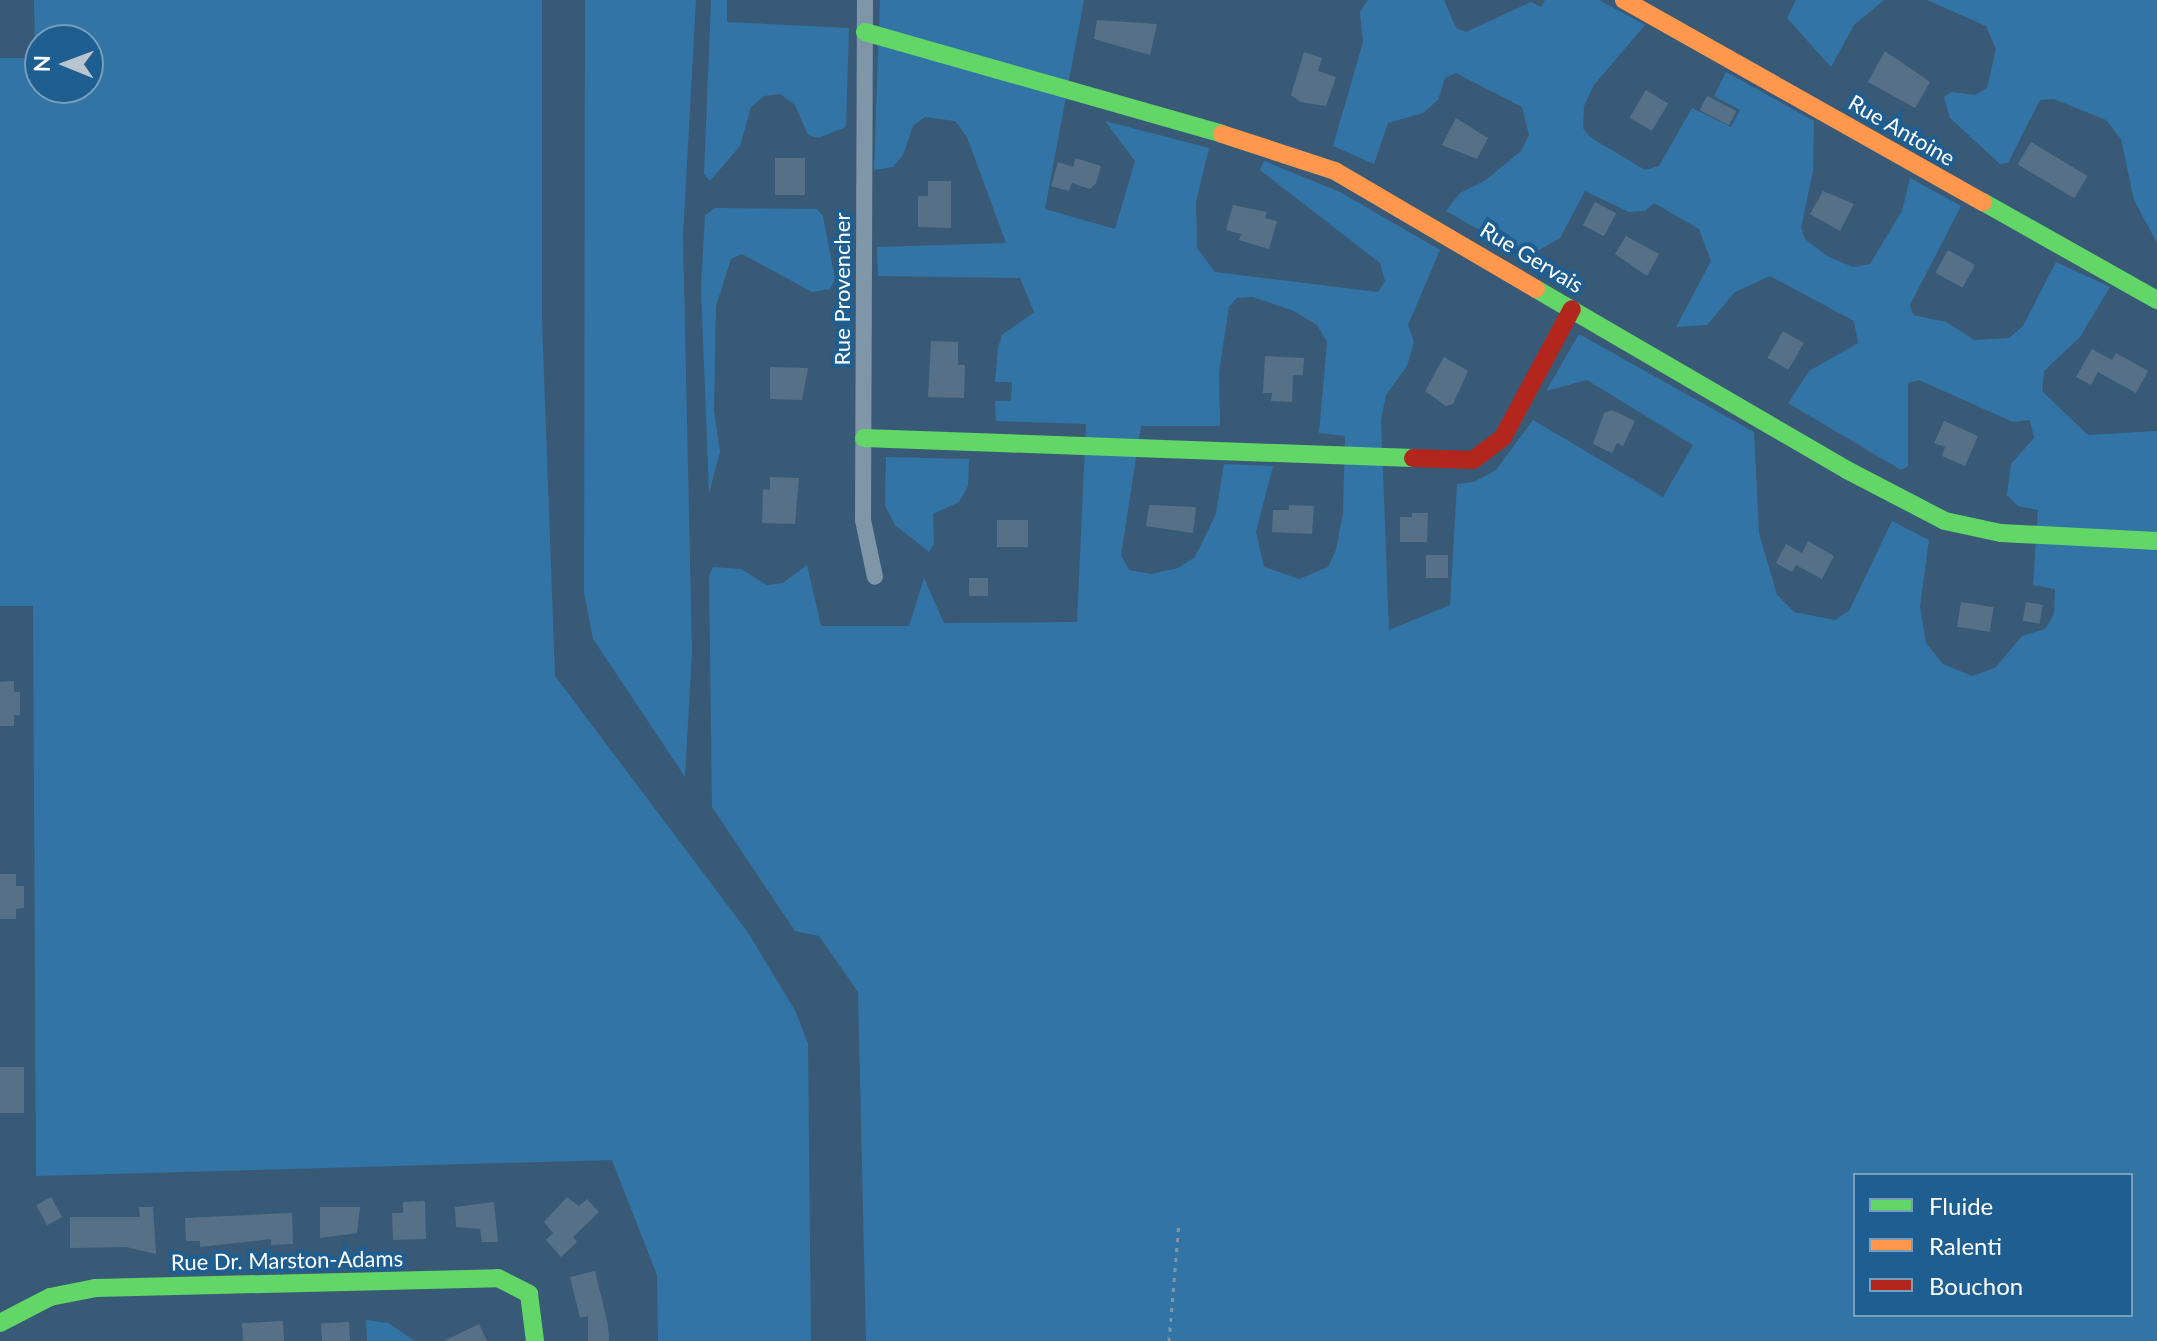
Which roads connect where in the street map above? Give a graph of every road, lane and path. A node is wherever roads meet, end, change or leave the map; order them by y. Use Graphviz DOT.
graph roads {
  1 [pos="865,0"];
  2 [pos="1624,0"];
  3 [pos="865,32"];
  4 [pos="2157,300"];
  5 [pos="1572,309"];
  6 [pos="864,438"];
  7 [pos="2157,541"];
  8 [pos="875,577"];
  9 [pos="1179,1222"];
  10 [pos="0,1323"];
  11 [pos="535,1341"];
  12 [pos="1169,1341"];
  1 -- 3 [label="street, Rue Provencher"];
  2 -- 4 [label="street, Rue Antoine"];
  3 -- 5 [label="street, Rue Gervais"];
  3 -- 6 [label="street, Rue Provencher"];
  5 -- 6 [label="street"];
  5 -- 7 [label="street, Rue Gervais"];
  6 -- 8 [label="street, Rue Provencher"];
  9 -- 12 [label="path"];
  10 -- 11 [label="street, Rue Dr. Marston-Adams"];
}
